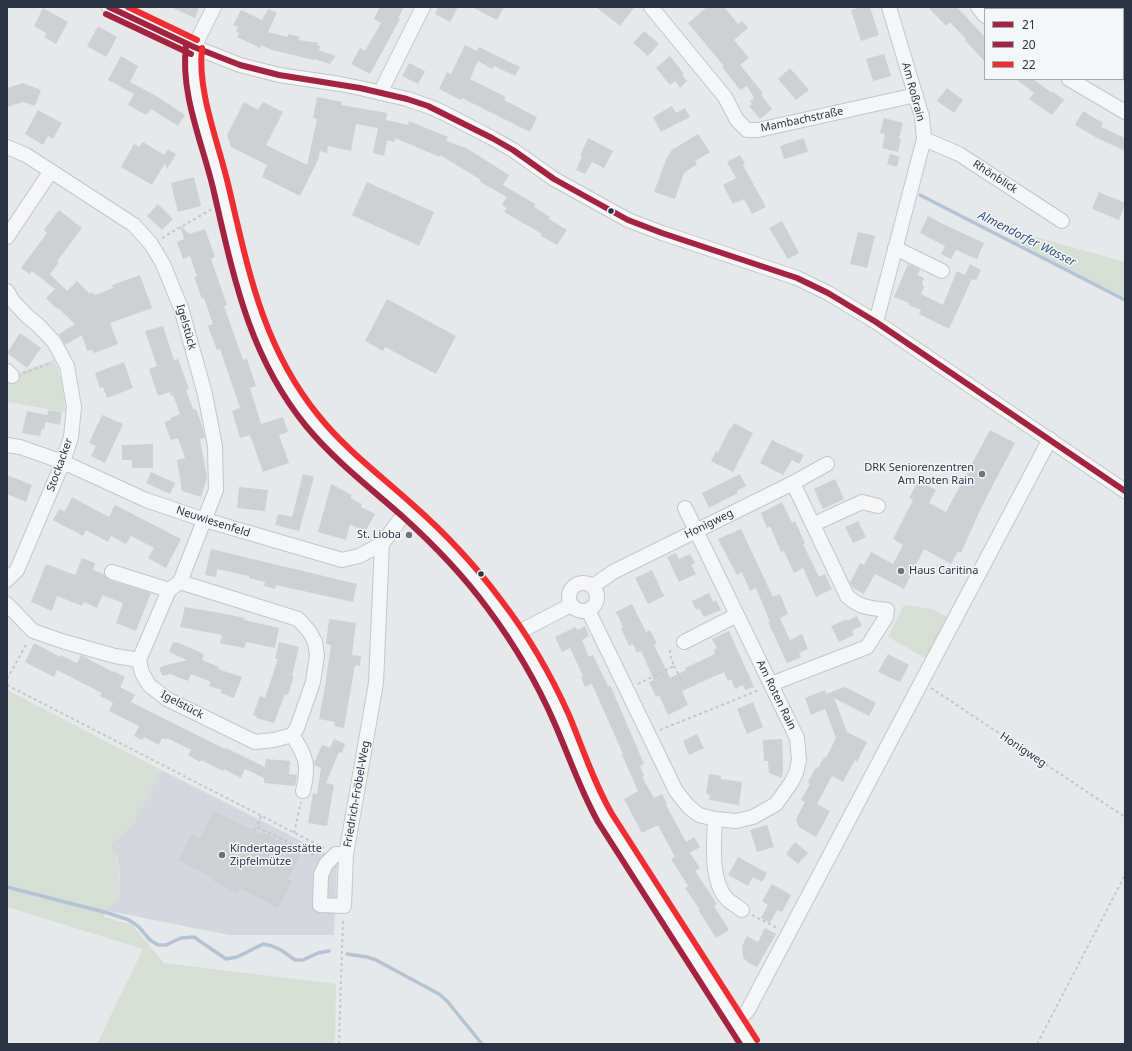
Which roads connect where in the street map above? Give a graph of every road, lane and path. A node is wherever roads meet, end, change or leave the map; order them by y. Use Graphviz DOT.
graph roads {
  1 [pos="109,7"];
  2 [pos="214,7"];
  3 [pos="423,7"];
  4 [pos="651,7"];
  5 [pos="889,7"];
  6 [pos="194,47"];
  7 [pos="1071,80"];
  8 [pos="380,93"];
  9 [pos="916,95"];
  10 [pos="1125,112"];
  11 [pos="924,139"];
  12 [pos="7,147"];
  13 [pos="52,171"];
  14 [pos="224,202"];
  15 [pos="1062,221"];
  16 [pos="7,237"];
  17 [pos="151,244"];
  18 [pos="895,248"];
  19 [pos="942,271"];
  20 [pos="7,291"];
  21 [pos="876,322"];
  22 [pos="64,359"];
  23 [pos="9,374"];
  24 [pos="1050,439"];
  25 [pos="7,445"];
  26 [pos="63,462"];
  27 [pos="827,464"];
  28 [pos="793,482"];
  29 [pos="1125,491"];
  30 [pos="878,506"];
  31 [pos="685,508"];
  32 [pos="407,510"];
  33 [pos="205,520"];
  34 [pos="814,524"];
  35 [pos="696,530"];
  36 [pos="382,544"];
  37 [pos="937,571"];
  38 [pos="112,572"];
  39 [pos="979,573"];
  40 [pos="7,580"];
  41 [pos="175,586"];
  42 [pos="593,586"];
  43 [pos="7,604"];
  44 [pos="571,605"];
  45 [pos="588,610"];
  46 [pos="737,615"];
  47 [pos="34,631"];
  48 [pos="515,634"];
  49 [pos="684,642"];
  50 [pos="139,660"];
  51 [pos="674,666"];
  52 [pos="7,679"];
  53 [pos="922,682"];
  54 [pos="683,683"];
  55 [pos="771,684"];
  56 [pos="7,686"];
  57 [pos="626,690"];
  58 [pos="648,734"];
  59 [pos="292,735"];
  60 [pos="303,792"];
  61 [pos="262,816"];
  62 [pos="1125,817"];
  63 [pos="715,819"];
  64 [pos="257,827"];
  65 [pos="254,831"];
  66 [pos="294,833"];
  67 [pos="318,845"];
  68 [pos="341,855"];
  69 [pos="1125,875"];
  70 [pos="344,906"];
  71 [pos="742,910"];
  72 [pos="788,934"];
  73 [pos="736,1023"];
  74 [pos="339,1044"];
  75 [pos="750,1044"];
  76 [pos="1037,1044"];
  1 -- 6 [label="street"];
  2 -- 6 [label="street"];
  3 -- 8 [label="street"];
  4 -- 9 [label="street, Mambachstraße"];
  5 -- 9 [label="street, Am Roßrain"];
  6 -- 8 [label="street"];
  6 -- 14 [label="street"];
  7 -- 10 [label="street"];
  8 -- 21 [label="street"];
  9 -- 11 [label="street, Am Roßrain"];
  11 -- 15 [label="street, Rhönblick"];
  11 -- 18 [label="street, Am Roßrain"];
  12 -- 13 [label="street, Igelstück"];
  13 -- 16 [label="street"];
  13 -- 17 [label="street, Igelstück"];
  14 -- 17 [label="path"];
  14 -- 32 [label="street"];
  17 -- 33 [label="street, Igelstück"];
  18 -- 19 [label="street"];
  18 -- 21 [label="street, Am Roßrain"];
  20 -- 22 [label="street, Stockacker"];
  21 -- 24 [label="street"];
  22 -- 23 [label="path"];
  22 -- 26 [label="street, Stockacker"];
  24 -- 29 [label="street"];
  24 -- 39 [label="street"];
  25 -- 26 [label="street, Neuwiesenfeld"];
  26 -- 33 [label="street, Neuwiesenfeld"];
  26 -- 40 [label="street, Stockacker"];
  27 -- 28 [label="street, Honigweg"];
  28 -- 34 [label="street"];
  28 -- 35 [label="street, Honigweg"];
  30 -- 34 [label="street"];
  31 -- 35 [label="street, Am Roten Rain"];
  32 -- 36 [label="street, Neuwiesenfeld"];
  32 -- 48 [label="street"];
  33 -- 36 [label="street, Neuwiesenfeld"];
  33 -- 41 [label="street, Igelstück"];
  34 -- 55 [label="street"];
  35 -- 42 [label="street, Honigweg"];
  35 -- 46 [label="street, Am Roten Rain"];
  36 -- 68 [label="street, Friedrich-Fröbel-Weg"];
  37 -- 39 [label="path"];
  38 -- 41 [label="street"];
  39 -- 53 [label="street"];
  41 -- 50 [label="street, Igelstück"];
  41 -- 59 [label="street"];
  42 -- 44 [label="street"];
  42 -- 45 [label="street"];
  43 -- 47 [label="street"];
  44 -- 45 [label="street"];
  44 -- 48 [label="street"];
  45 -- 57 [label="street, Am Roten Rain"];
  46 -- 49 [label="street"];
  46 -- 55 [label="street, Am Roten Rain"];
  47 -- 50 [label="street"];
  47 -- 52 [label="path"];
  48 -- 73 [label="street"];
  49 -- 51 [label="path"];
  50 -- 59 [label="street, Igelstück"];
  51 -- 54 [label="path"];
  51 -- 57 [label="path"];
  53 -- 62 [label="path, Honigweg"];
  53 -- 72 [label="street"];
  55 -- 58 [label="path"];
  55 -- 63 [label="street, Am Roten Rain"];
  56 -- 61 [label="path"];
  57 -- 58 [label="street, Am Roten Rain"];
  58 -- 63 [label="street, Am Roten Rain"];
  59 -- 60 [label="street"];
  60 -- 66 [label="path"];
  61 -- 64 [label="path"];
  61 -- 66 [label="path"];
  63 -- 71 [label="street"];
  64 -- 65 [label="path"];
  64 -- 67 [label="path"];
  66 -- 67 [label="path"];
  67 -- 68 [label="path"];
  68 -- 70 [label="street, Friedrich-Fröbel-Weg"];
  68 -- 70 [label="street"];
  69 -- 76 [label="path"];
  70 -- 74 [label="path"];
  71 -- 72 [label="path"];
  72 -- 73 [label="street"];
  73 -- 75 [label="street"];
}
